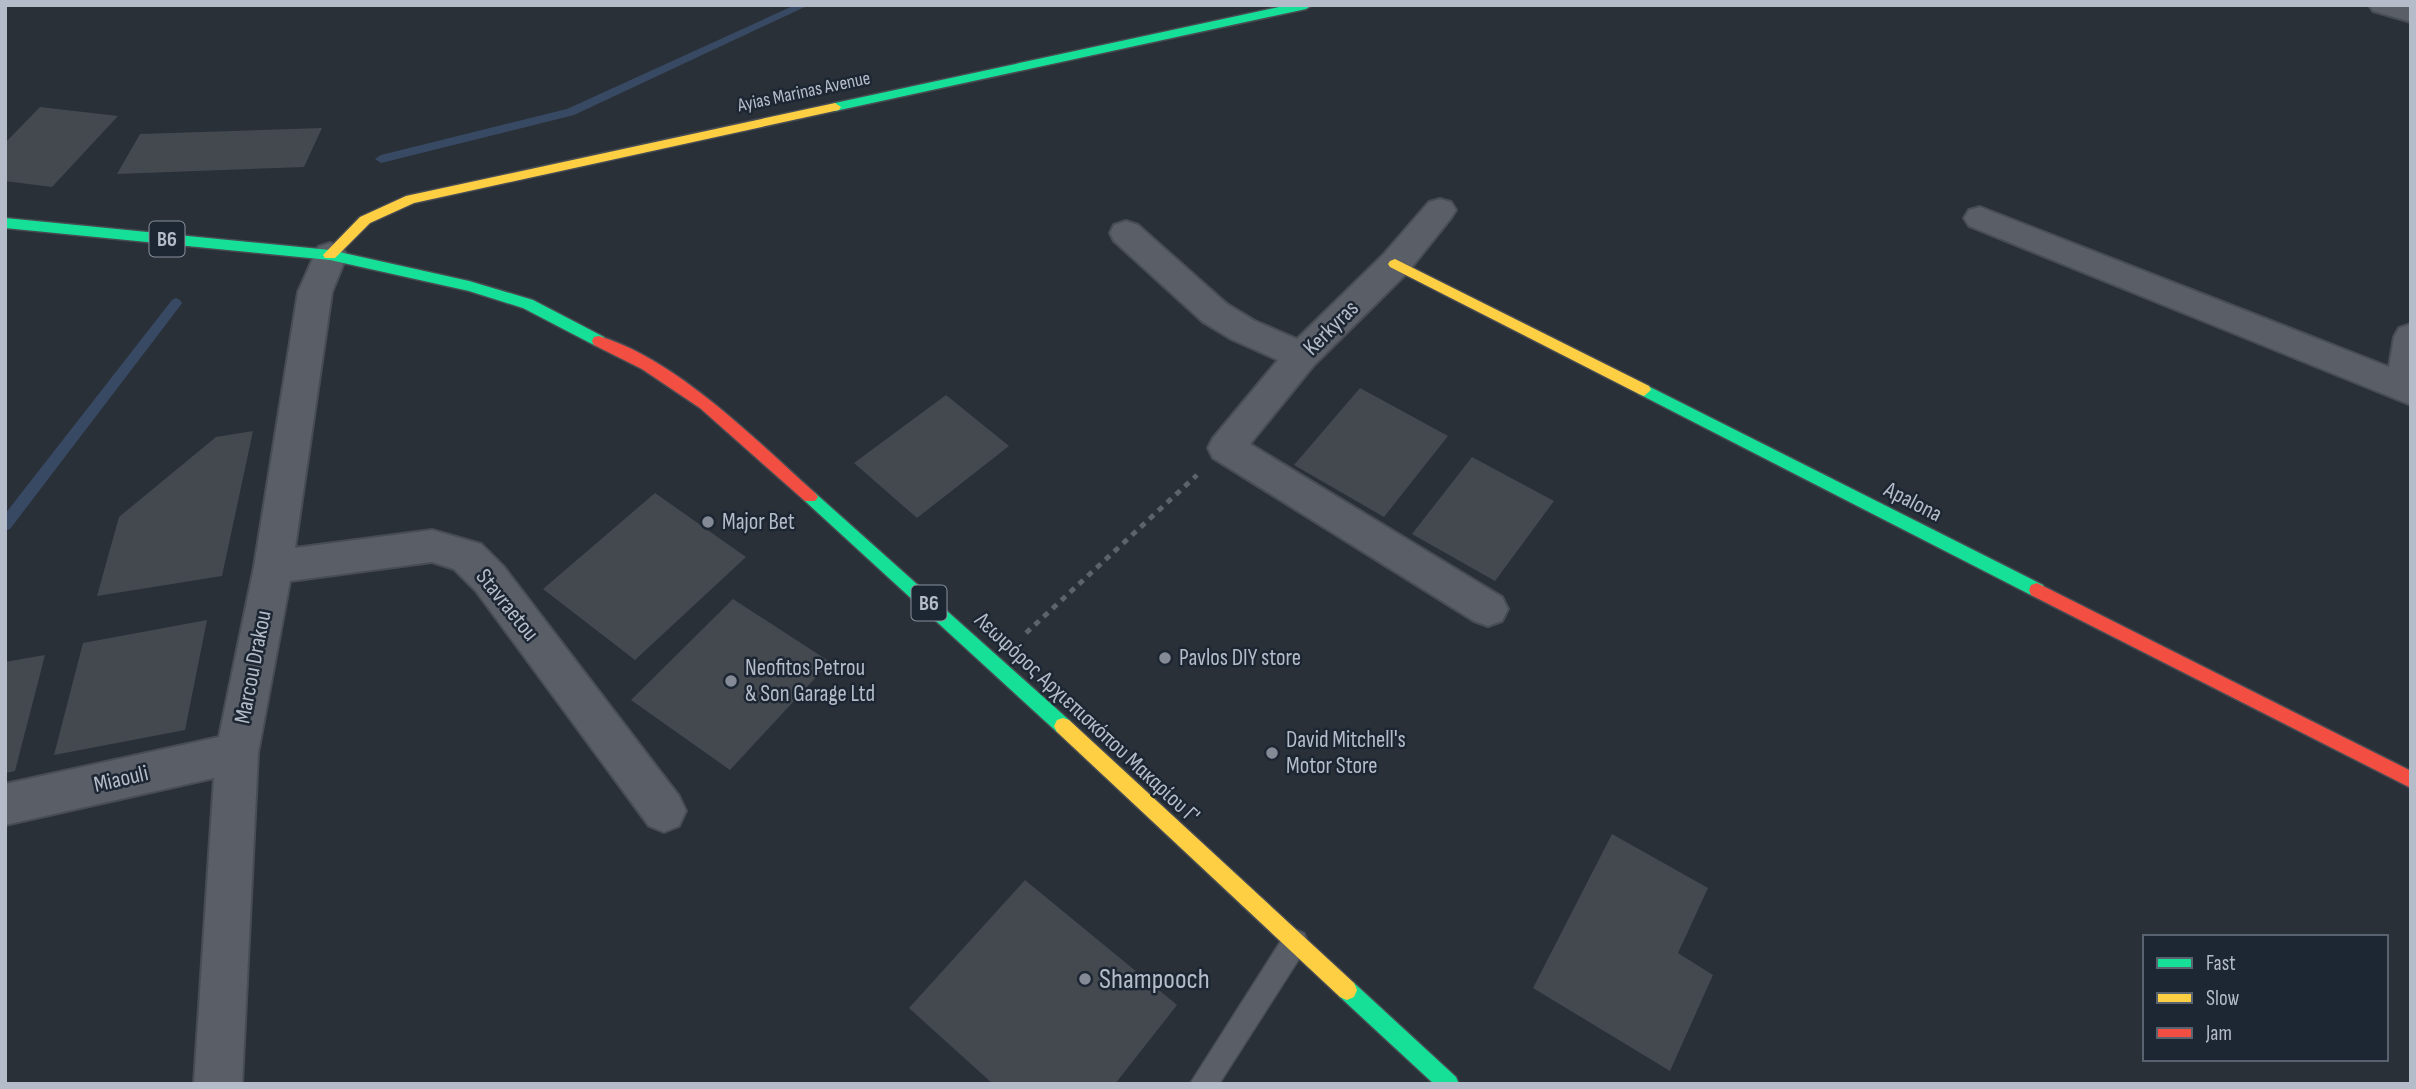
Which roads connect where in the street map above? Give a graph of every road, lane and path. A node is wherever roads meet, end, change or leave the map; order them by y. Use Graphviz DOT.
graph roads {
  1 [pos="1306,5"];
  2 [pos="2383,5"];
  3 [pos="2411,13"];
  4 [pos="1440,209"];
  5 [pos="1980,218"];
  6 [pos="5,223"];
  7 [pos="1126,233"];
  8 [pos="330,255"];
  9 [pos="1395,264"];
  10 [pos="2411,337"];
  11 [pos="1302,356"];
  12 [pos="2407,389"];
  13 [pos="1226,448"];
  14 [pos="273,566"];
  15 [pos="1488,609"];
  16 [pos="994,662"];
  17 [pos="237,753"];
  18 [pos="2411,780"];
  19 [pos="5,805"];
  20 [pos="664,811"];
  21 [pos="1295,942"];
  22 [pos="218,1084"];
  23 [pos="1203,1084"];
  24 [pos="1449,1084"];
  1 -- 8 [label="street, Ayias Marinas Avenue"];
  2 -- 3 [label="street"];
  4 -- 9 [label="street, Kerkyras"];
  5 -- 12 [label="street"];
  6 -- 8 [label="street, Λεωφόρος Αρχιεπισκόπου Μακαρίου Γ' / B6"];
  7 -- 11 [label="street"];
  8 -- 14 [label="street, Marcou Drakou"];
  8 -- 16 [label="street, Λεωφόρος Αρχιεπισκόπου Μακαρίου Γ' / B6"];
  9 -- 11 [label="street, Kerkyras"];
  9 -- 18 [label="street, Apalona"];
  10 -- 12 [label="street"];
  11 -- 13 [label="street, Kerkyras"];
  13 -- 15 [label="street"];
  13 -- 16 [label="path"];
  14 -- 17 [label="street, Marcou Drakou"];
  14 -- 20 [label="street, Stavraetou"];
  16 -- 21 [label="street, Λεωφόρος Αρχιεπισκόπου Μακαρίου Γ' / B6"];
  17 -- 19 [label="street, Miaouli"];
  17 -- 22 [label="street, Marcou Drakou"];
  21 -- 23 [label="lane"];
  21 -- 24 [label="street, Λεωφόρος Αρχιεπισκόπου Μακαρίου Γ' / B6"];
}
